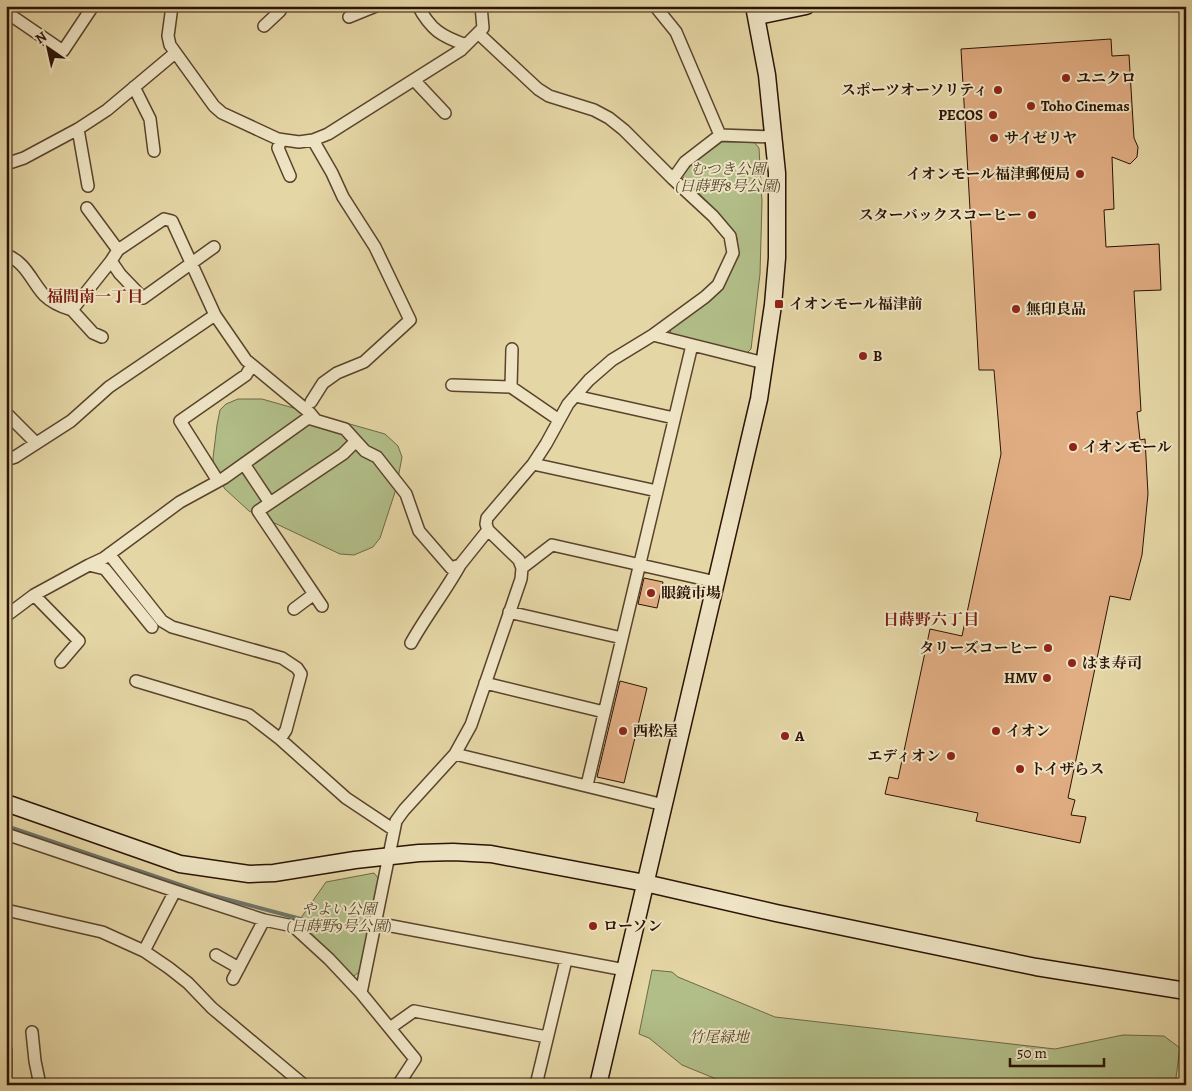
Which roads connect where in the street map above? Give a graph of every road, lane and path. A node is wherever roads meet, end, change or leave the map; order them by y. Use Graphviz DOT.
graph roads {
  1 [pos="93,6"];
  2 [pos="172,6"];
  3 [pos="274,6"];
  4 [pos="376,6"];
  5 [pos="418,6"];
  6 [pos="481,6"];
  7 [pos="654,6"];
  8 [pos="806,6"];
  9 [pos="755,11"];
  10 [pos="6,12"];
  11 [pos="349,17"];
  12 [pos="264,26"];
  13 [pos="479,34"];
  14 [pos="466,45"];
  15 [pos="175,53"];
  16 [pos="414,80"];
  17 [pos="134,87"];
  18 [pos="444,113"];
  19 [pos="78,129"];
  20 [pos="720,135"];
  21 [pos="774,137"];
  22 [pos="281,140"];
  23 [pos="313,140"];
  24 [pos="154,151"];
  25 [pos="7,168"];
  26 [pos="290,176"];
  27 [pos="673,179"];
  28 [pos="88,186"];
  29 [pos="87,208"];
  30 [pos="214,247"];
  31 [pos="118,250"];
  32 [pos="6,255"];
  33 [pos="111,261"];
  34 [pos="193,264"];
  35 [pos="72,310"];
  36 [pos="215,315"];
  37 [pos="653,335"];
  38 [pos="102,337"];
  39 [pos="692,345"];
  40 [pos="512,349"];
  41 [pos="764,363"];
  42 [pos="252,365"];
  43 [pos="452,385"];
  44 [pos="511,387"];
  45 [pos="576,396"];
  46 [pos="311,402"];
  47 [pos="6,413"];
  48 [pos="674,418"];
  49 [pos="315,419"];
  50 [pos="559,420"];
  51 [pos="355,442"];
  52 [pos="36,443"];
  53 [pos="6,460"];
  54 [pos="244,464"];
  55 [pos="533,464"];
  56 [pos="218,481"];
  57 [pos="657,492"];
  58 [pos="270,503"];
  59 [pos="488,530"];
  60 [pos="109,554"];
  61 [pos="89,565"];
  62 [pos="460,565"];
  63 [pos="639,566"];
  64 [pos="522,568"];
  65 [pos="716,582"];
  66 [pos="314,594"];
  67 [pos="34,595"];
  68 [pos="322,606"];
  69 [pos="294,609"];
  70 [pos="509,612"];
  71 [pos="6,616"];
  72 [pos="152,628"];
  73 [pos="622,638"];
  74 [pos="411,643"];
  75 [pos="61,662"];
  76 [pos="136,681"];
  77 [pos="485,683"];
  78 [pos="604,712"];
  79 [pos="280,739"];
  80 [pos="455,754"];
  81 [pos="586,785"];
  82 [pos="6,803"];
  83 [pos="664,804"];
  84 [pos="394,830"];
  85 [pos="6,834"];
  86 [pos="390,856"];
  87 [pos="645,883"];
  88 [pos="175,891"];
  89 [pos="6,910"];
  90 [pos="264,920"];
  91 [pos="376,923"];
  92 [pos="144,951"];
  93 [pos="216,955"];
  94 [pos="566,960"];
  95 [pos="240,968"];
  96 [pos="625,970"];
  97 [pos="234,980"];
  98 [pos="1186,984"];
  99 [pos="1186,991"];
  100 [pos="362,993"];
  101 [pos="390,1028"];
  102 [pos="32,1032"];
  103 [pos="547,1037"];
  104 [pos="6,1050"];
  105 [pos="7,1069"];
  106 [pos="40,1085"];
  107 [pos="304,1085"];
  108 [pos="398,1085"];
  109 [pos="536,1085"];
  110 [pos="598,1085"];
  1 -- 10 [label="street"];
  2 -- 15 [label="street"];
  3 -- 12 [label="street"];
  4 -- 11 [label="street"];
  5 -- 14 [label="street"];
  6 -- 13 [label="street"];
  7 -- 20 [label="street"];
  8 -- 9 [label="street"];
  9 -- 21 [label="street"];
  13 -- 14 [label="street"];
  13 -- 27 [label="street"];
  14 -- 16 [label="street"];
  15 -- 17 [label="street"];
  15 -- 22 [label="street"];
  16 -- 18 [label="street"];
  16 -- 23 [label="street"];
  17 -- 19 [label="street"];
  17 -- 24 [label="street"];
  19 -- 25 [label="street"];
  19 -- 28 [label="street"];
  20 -- 21 [label="street"];
  20 -- 27 [label="street"];
  21 -- 41 [label="street"];
  22 -- 23 [label="street"];
  22 -- 26 [label="street"];
  23 -- 46 [label="street"];
  27 -- 37 [label="street"];
  29 -- 31 [label="street"];
  30 -- 34 [label="street"];
  31 -- 33 [label="street"];
  31 -- 34 [label="street"];
  32 -- 35 [label="street"];
  33 -- 34 [label="street"];
  33 -- 35 [label="street"];
  34 -- 36 [label="street"];
  35 -- 38 [label="street"];
  36 -- 42 [label="street"];
  36 -- 52 [label="street"];
  37 -- 39 [label="street"];
  37 -- 45 [label="street"];
  39 -- 41 [label="street"];
  39 -- 48 [label="street"];
  40 -- 44 [label="street"];
  41 -- 65 [label="street"];
  42 -- 49 [label="street"];
  42 -- 56 [label="street"];
  43 -- 44 [label="street"];
  44 -- 50 [label="street"];
  45 -- 48 [label="street"];
  45 -- 50 [label="street"];
  47 -- 52 [label="street"];
  48 -- 57 [label="street"];
  49 -- 51 [label="street"];
  49 -- 54 [label="street"];
  50 -- 55 [label="street"];
  51 -- 58 [label="street"];
  51 -- 62 [label="street"];
  52 -- 53 [label="street"];
  54 -- 56 [label="street"];
  54 -- 58 [label="street"];
  55 -- 57 [label="street"];
  55 -- 59 [label="street"];
  56 -- 60 [label="street"];
  57 -- 63 [label="street"];
  58 -- 66 [label="street"];
  59 -- 62 [label="street"];
  59 -- 64 [label="street"];
  60 -- 61 [label="street"];
  60 -- 79 [label="street"];
  61 -- 67 [label="street"];
  61 -- 72 [label="street"];
  62 -- 74 [label="street"];
  63 -- 64 [label="street"];
  63 -- 65 [label="street"];
  63 -- 73 [label="street"];
  64 -- 70 [label="street"];
  65 -- 83 [label="street"];
  66 -- 68 [label="street"];
  66 -- 69 [label="street"];
  67 -- 71 [label="street"];
  67 -- 75 [label="street"];
  70 -- 73 [label="street"];
  70 -- 77 [label="street"];
  73 -- 78 [label="street"];
  76 -- 79 [label="street"];
  77 -- 78 [label="street"];
  77 -- 80 [label="street"];
  78 -- 81 [label="street"];
  79 -- 84 [label="street"];
  80 -- 81 [label="street"];
  80 -- 84 [label="street"];
  81 -- 83 [label="street"];
  82 -- 86 [label="street"];
  83 -- 87 [label="street"];
  84 -- 86 [label="street"];
  85 -- 88 [label="street"];
  86 -- 87 [label="street"];
  86 -- 91 [label="street"];
  87 -- 96 [label="street"];
  87 -- 98 [label="street"];
  87 -- 99 [label="street"];
  88 -- 90 [label="street"];
  88 -- 92 [label="street"];
  89 -- 92 [label="street"];
  90 -- 95 [label="street"];
  90 -- 100 [label="street"];
  91 -- 94 [label="street"];
  91 -- 100 [label="street"];
  92 -- 107 [label="street"];
  93 -- 95 [label="street"];
  94 -- 96 [label="street"];
  94 -- 103 [label="street"];
  95 -- 97 [label="street"];
  96 -- 110 [label="street"];
  100 -- 101 [label="street"];
  101 -- 103 [label="street"];
  101 -- 108 [label="street"];
  102 -- 106 [label="street"];
  103 -- 109 [label="street"];
  104 -- 105 [label="street"];
}
